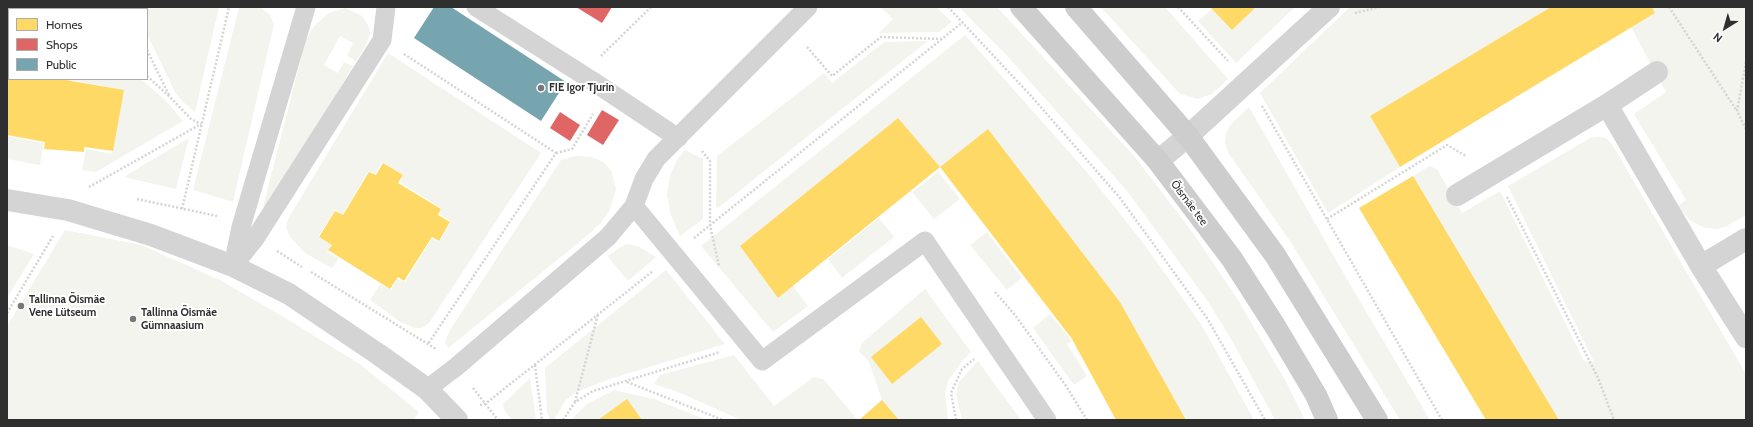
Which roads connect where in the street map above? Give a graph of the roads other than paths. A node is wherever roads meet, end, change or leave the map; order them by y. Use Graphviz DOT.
graph roads {
  1 [pos="306,7"];
  2 [pos="386,7"];
  3 [pos="476,7"];
  4 [pos="808,7"];
  5 [pos="1022,7"];
  6 [pos="1076,7"];
  7 [pos="1328,7"];
  8 [pos="1657,72"];
  9 [pos="1607,105"];
  10 [pos="681,134"];
  11 [pos="1188,136"];
  12 [pos="1158,161"];
  13 [pos="1457,194"];
  14 [pos="7,200"];
  15 [pos="634,206"];
  16 [pos="1746,239"];
  17 [pos="233,266"];
  18 [pos="1701,266"];
  19 [pos="1746,337"];
  20 [pos="427,389"];
  21 [pos="1316,395"];
  22 [pos="457,420"];
  23 [pos="1047,420"];
  24 [pos="1327,420"];
  25 [pos="1341,420"];
  26 [pos="1376,420"];
  1 -- 17 [label="lane"];
  2 -- 17 [label="lane"];
  3 -- 10 [label="lane"];
  4 -- 10 [label="lane"];
  5 -- 12 [label="main road, Õismäe tee"];
  6 -- 11 [label="main road"];
  7 -- 11 [label="street"];
  8 -- 9 [label="street"];
  9 -- 13 [label="street"];
  9 -- 18 [label="street"];
  10 -- 15 [label="lane"];
  11 -- 12 [label="street"];
  11 -- 26 [label="main road"];
  12 -- 21 [label="main road, Õismäe tee"];
  14 -- 17 [label="street"];
  15 -- 20 [label="lane"];
  15 -- 23 [label="lane"];
  16 -- 18 [label="street"];
  17 -- 20 [label="street"];
  18 -- 19 [label="street"];
  20 -- 22 [label="street"];
  21 -- 24 [label="main road, Õismäe tee"];
  21 -- 25 [label="main road"];
}
